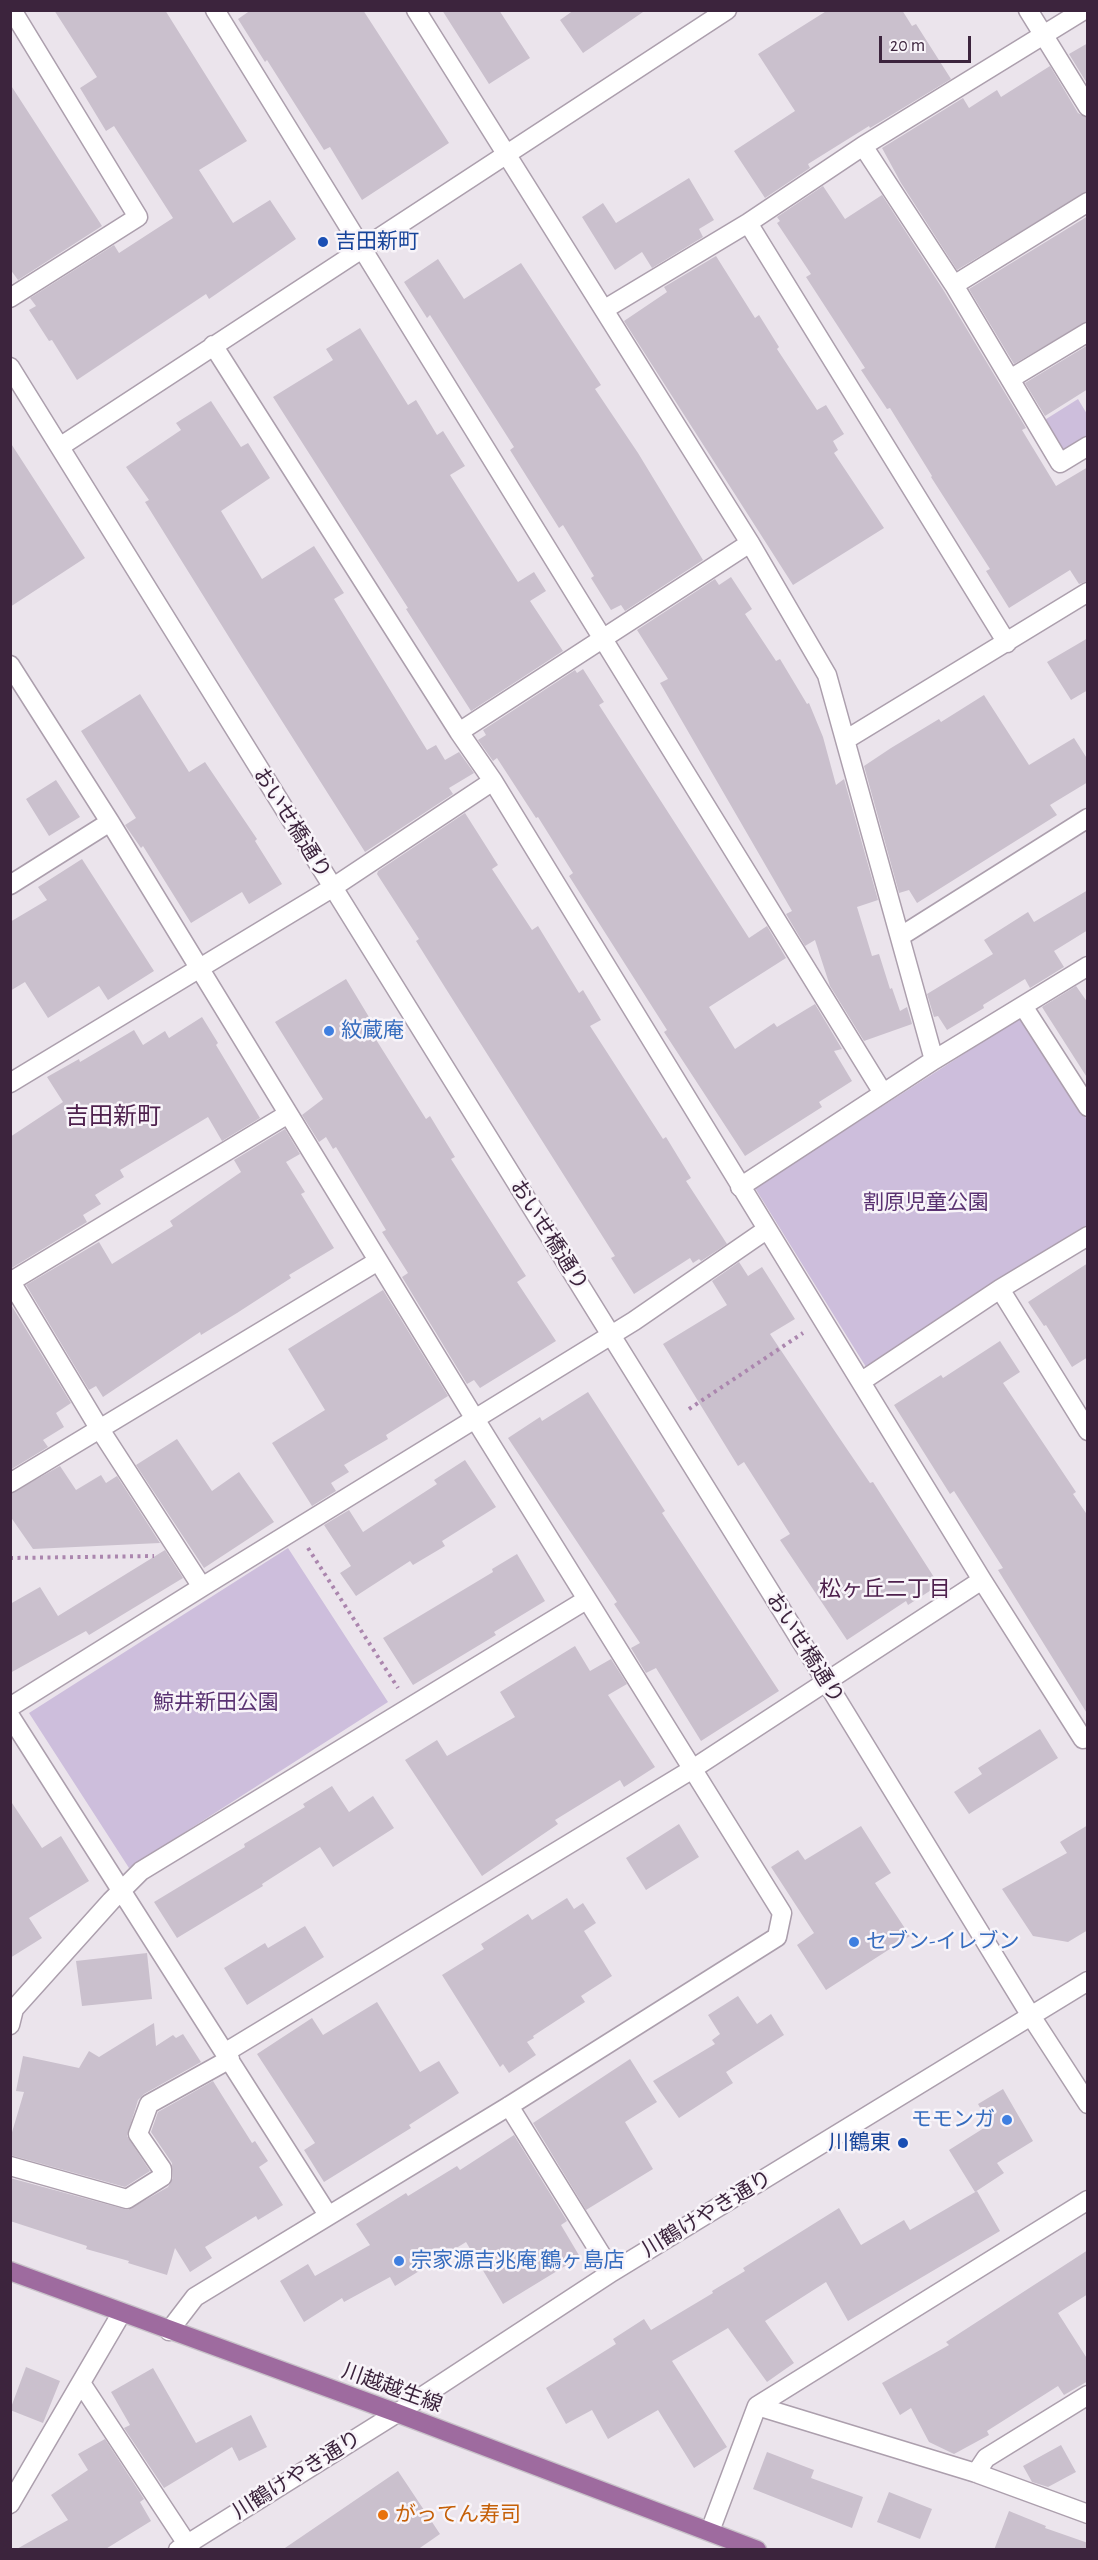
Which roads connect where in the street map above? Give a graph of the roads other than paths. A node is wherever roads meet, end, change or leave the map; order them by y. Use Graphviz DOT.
graph roads {
  1 [pos="12,10"];
  2 [pos="215,10"];
  3 [pos="416,10"];
  4 [pos="727,10"];
  5 [pos="1028,10"];
  6 [pos="1084,10"];
  7 [pos="1045,36"];
  8 [pos="1088,107"];
  9 [pos="863,146"];
  10 [pos="505,154"];
  11 [pos="1088,202"];
  12 [pos="748,223"];
  13 [pos="361,248"];
  14 [pos="954,285"];
  15 [pos="10,298"];
  16 [pos="605,309"];
  17 [pos="1088,332"];
  18 [pos="213,345"];
  19 [pos="10,367"];
  20 [pos="1010,379"];
  21 [pos="61,446"];
  22 [pos="1088,446"];
  23 [pos="750,543"];
  24 [pos="1088,592"];
  25 [pos="604,640"];
  26 [pos="1007,643"];
  27 [pos="10,665"];
  28 [pos="16,688"];
  29 [pos="459,732"];
  30 [pos="847,739"];
  31 [pos="492,781"];
  32 [pos="1088,818"];
  33 [pos="110,822"];
  34 [pos="10,885"];
  35 [pos="332,888"];
  36 [pos="901,936"];
  37 [pos="1088,966"];
  38 [pos="199,969"];
  39 [pos="1023,1006"];
  40 [pos="934,1060"];
  41 [pos="10,1083"];
  42 [pos="883,1094"];
  43 [pos="1088,1107"];
  44 [pos="288,1114"];
  45 [pos="740,1186"];
  46 [pos="766,1230"];
  47 [pos="1088,1236"];
  48 [pos="378,1261"];
  49 [pos="11,1282"];
  50 [pos="1000,1289"];
  51 [pos="611,1335"];
  52 [pos="862,1381"];
  53 [pos="474,1419"];
  54 [pos="99,1428"];
  55 [pos="1088,1431"];
  56 [pos="10,1483"];
  57 [pos="982,1580"];
  58 [pos="202,1587"];
  59 [pos="586,1600"];
  60 [pos="827,1683"];
  61 [pos="10,1707"];
  62 [pos="10,1716"];
  63 [pos="1088,1736"];
  64 [pos="691,1770"];
  65 [pos="122,1890"];
  66 [pos="1088,1981"];
  67 [pos="12,2014"];
  68 [pos="1031,2016"];
  69 [pos="228,2056"];
  70 [pos="1088,2104"];
  71 [pos="509,2106"];
  72 [pos="10,2166"];
  73 [pos="1088,2200"];
  74 [pos="328,2215"];
  75 [pos="10,2271"];
  76 [pos="612,2272"];
  77 [pos="121,2314"];
  78 [pos="169,2331"];
  79 [pos="81,2383"];
  80 [pos="1088,2395"];
  81 [pos="757,2406"];
  82 [pos="397,2413"];
  83 [pos="975,2473"];
  84 [pos="10,2504"];
  85 [pos="1088,2514"];
  86 [pos="710,2531"];
  87 [pos="185,2548"];
  88 [pos="757,2550"];
  1 -- 15 [label="street"];
  2 -- 13 [label="street"];
  3 -- 10 [label="street"];
  4 -- 10 [label="street"];
  5 -- 7 [label="street"];
  6 -- 7 [label="street"];
  7 -- 8 [label="street"];
  7 -- 9 [label="street"];
  9 -- 12 [label="street"];
  9 -- 14 [label="street"];
  10 -- 13 [label="street"];
  10 -- 16 [label="street"];
  11 -- 14 [label="street"];
  12 -- 16 [label="street"];
  12 -- 26 [label="street"];
  13 -- 18 [label="street"];
  13 -- 25 [label="street"];
  14 -- 20 [label="street"];
  16 -- 23 [label="street"];
  17 -- 20 [label="street"];
  18 -- 21 [label="street"];
  18 -- 29 [label="street"];
  19 -- 21 [label="street, おいせ橋通り"];
  20 -- 22 [label="street"];
  21 -- 35 [label="street, おいせ橋通り"];
  23 -- 25 [label="street"];
  23 -- 30 [label="street"];
  24 -- 26 [label="street"];
  25 -- 29 [label="street"];
  25 -- 42 [label="street"];
  26 -- 30 [label="street"];
  27 -- 28 [label="street"];
  28 -- 33 [label="street"];
  29 -- 31 [label="street"];
  30 -- 36 [label="street"];
  31 -- 35 [label="street"];
  31 -- 45 [label="street"];
  32 -- 36 [label="street"];
  33 -- 34 [label="street"];
  33 -- 38 [label="street"];
  35 -- 38 [label="street"];
  35 -- 51 [label="street, おいせ橋通り"];
  36 -- 40 [label="street"];
  37 -- 39 [label="street"];
  38 -- 41 [label="street"];
  38 -- 44 [label="street"];
  39 -- 40 [label="street"];
  39 -- 43 [label="street"];
  40 -- 42 [label="street"];
  42 -- 45 [label="street"];
  44 -- 48 [label="street"];
  44 -- 49 [label="street"];
  45 -- 46 [label="street"];
  46 -- 51 [label="street"];
  46 -- 52 [label="street"];
  47 -- 50 [label="street"];
  48 -- 53 [label="street"];
  48 -- 54 [label="street"];
  49 -- 54 [label="street"];
  50 -- 52 [label="street"];
  50 -- 55 [label="street"];
  51 -- 53 [label="street"];
  51 -- 60 [label="street, おいせ橋通り"];
  52 -- 57 [label="street"];
  53 -- 58 [label="street"];
  53 -- 59 [label="street"];
  54 -- 56 [label="street"];
  54 -- 58 [label="street"];
  57 -- 60 [label="street"];
  57 -- 63 [label="street"];
  58 -- 61 [label="street"];
  59 -- 64 [label="street"];
  59 -- 65 [label="street"];
  60 -- 64 [label="street"];
  60 -- 68 [label="street, おいせ橋通り"];
  62 -- 65 [label="street"];
  64 -- 69 [label="street"];
  64 -- 71 [label="street"];
  65 -- 67 [label="street"];
  65 -- 69 [label="street"];
  66 -- 68 [label="street, 川鶴けやき通り"];
  68 -- 70 [label="street, おいせ橋通り"];
  68 -- 76 [label="street, 川鶴けやき通り"];
  69 -- 72 [label="street"];
  69 -- 74 [label="street"];
  71 -- 74 [label="street"];
  71 -- 76 [label="street"];
  73 -- 81 [label="street"];
  74 -- 78 [label="street"];
  75 -- 77 [label="main road, 川越越生線"];
  76 -- 82 [label="street, 川鶴けやき通り"];
  77 -- 78 [label="main road, 川越越生線"];
  77 -- 79 [label="street"];
  78 -- 82 [label="main road, 川越越生線"];
  79 -- 84 [label="street"];
  79 -- 87 [label="street"];
  80 -- 83 [label="street"];
  81 -- 83 [label="street"];
  81 -- 86 [label="street"];
  82 -- 86 [label="main road, 川越越生線"];
  82 -- 87 [label="street, 川鶴けやき通り"];
  83 -- 85 [label="street"];
  86 -- 88 [label="main road, 川越越生線"];
}
